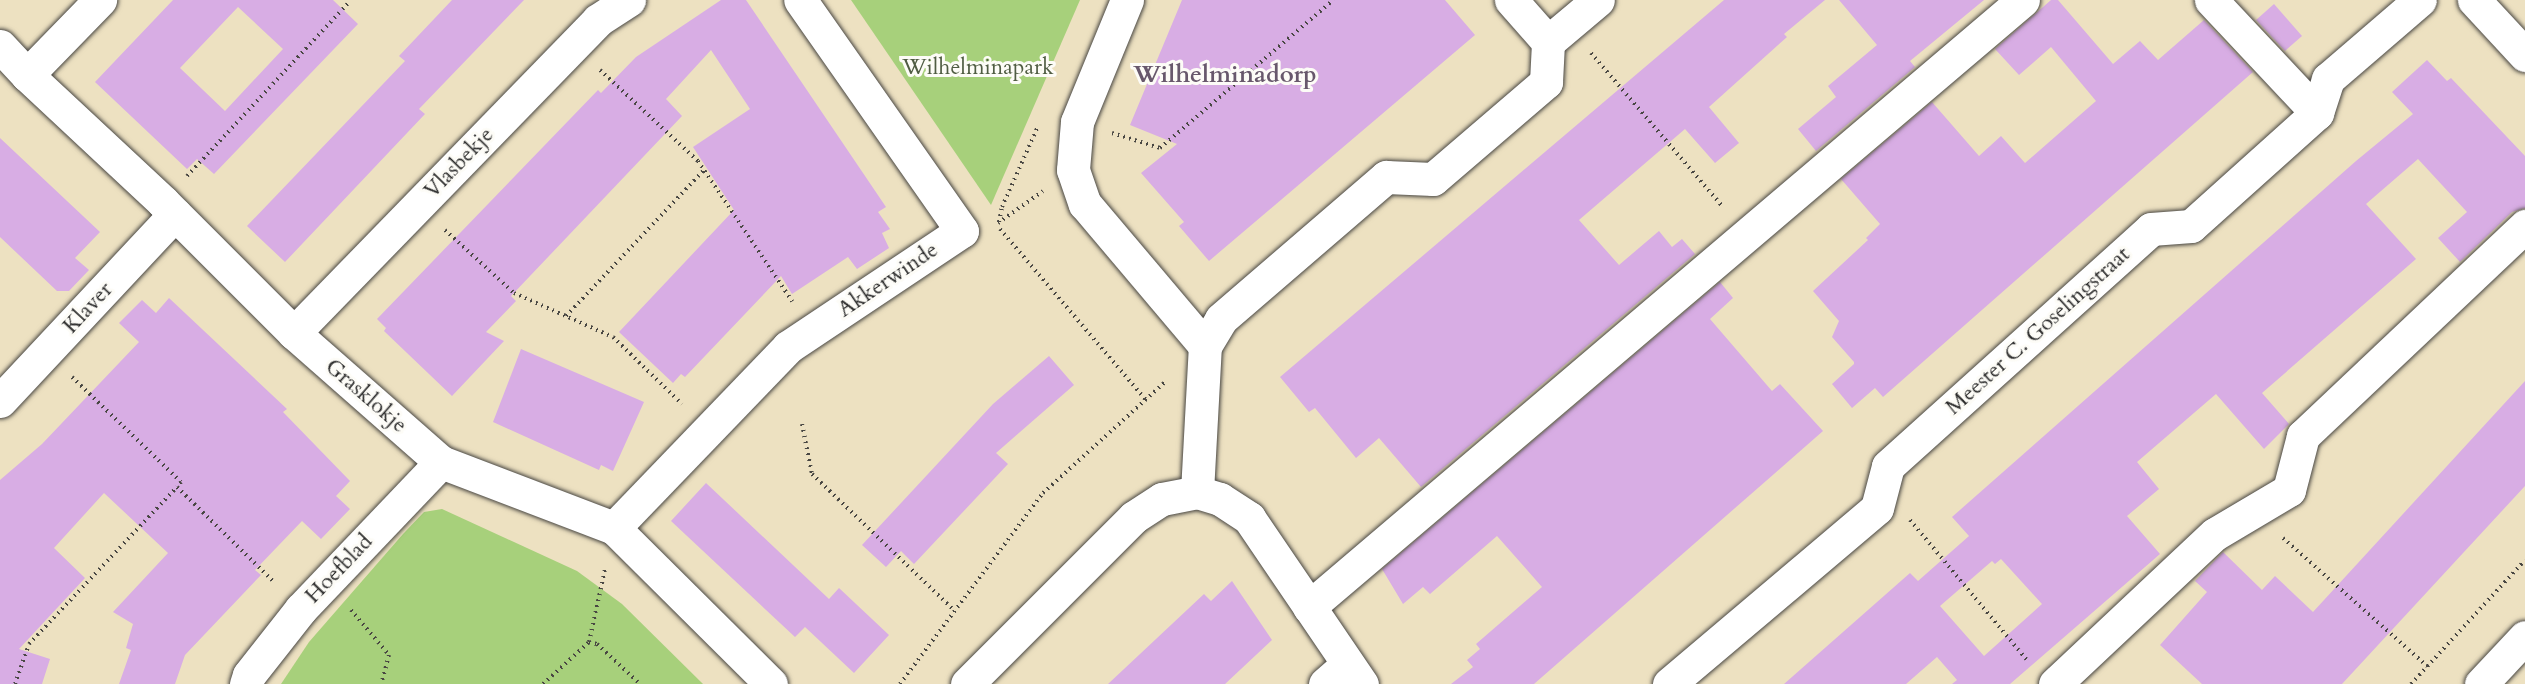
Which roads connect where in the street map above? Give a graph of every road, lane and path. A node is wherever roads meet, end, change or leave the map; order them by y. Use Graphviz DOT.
graph roads {
  1 [pos="100,0"];
  2 [pos="628,0"];
  3 [pos="800,0"];
  4 [pos="1127,0"];
  5 [pos="1333,0"];
  6 [pos="1511,0"];
  7 [pos="1598,0"];
  8 [pos="2023,0"];
  9 [pos="2211,0"];
  10 [pos="2420,0"];
  11 [pos="2474,0"];
  12 [pos="350,2"];
  13 [pos="1558,34"];
  14 [pos="574,45"];
  15 [pos="0,46"];
  16 [pos="2525,55"];
  17 [pos="27,75"];
  18 [pos="2317,113"];
  19 [pos="1077,122"];
  20 [pos="704,170"];
  21 [pos="1073,170"];
  22 [pos="418,205"];
  23 [pos="169,208"];
  24 [pos="2525,226"];
  25 [pos="1747,235"];
  26 [pos="566,316"];
  27 [pos="812,331"];
  28 [pos="294,333"];
  29 [pos="1205,346"];
  30 [pos="46,352"];
  31 [pos="0,401"];
  32 [pos="802,424"];
  33 [pos="708,430"];
  34 [pos="441,462"];
  35 [pos="1883,487"];
  36 [pos="177,488"];
  37 [pos="1197,492"];
  38 [pos="2253,511"];
  39 [pos="614,528"];
  40 [pos="2525,560"];
  41 [pos="324,585"];
  42 [pos="1309,607"];
  43 [pos="301,609"];
  44 [pos="954,610"];
  45 [pos="2525,637"];
  46 [pos="590,642"];
  47 [pos="2427,666"];
  48 [pos="2043,675"];
  49 [pos="1345,677"];
  50 [pos="15,684"];
  51 [pos="246,684"];
  52 [pos="381,684"];
  53 [pos="543,684"];
  54 [pos="640,684"];
  55 [pos="771,684"];
  56 [pos="900,684"];
  57 [pos="967,684"];
  58 [pos="1669,684"];
  59 [pos="2411,684"];
  60 [pos="2481,684"];
  1 -- 17 [label="street"];
  2 -- 14 [label="street, Vlasbekje"];
  3 -- 27 [label="street, Akkerwinde"];
  4 -- 19 [label="street"];
  5 -- 19 [label="path"];
  6 -- 13 [label="street"];
  7 -- 13 [label="street"];
  8 -- 25 [label="street"];
  9 -- 18 [label="street"];
  10 -- 18 [label="street"];
  11 -- 16 [label="street"];
  12 -- 23 [label="path"];
  13 -- 25 [label="path"];
  13 -- 29 [label="street"];
  14 -- 20 [label="path"];
  14 -- 22 [label="street, Vlasbekje"];
  15 -- 17 [label="street, Grasklokje"];
  17 -- 23 [label="street, Grasklokje"];
  18 -- 35 [label="street, Meester C. Goselingstraat"];
  19 -- 21 [label="street"];
  20 -- 26 [label="path"];
  20 -- 27 [label="path"];
  21 -- 29 [label="street"];
  21 -- 44 [label="path"];
  22 -- 26 [label="path"];
  22 -- 28 [label="street, Vlasbekje"];
  23 -- 28 [label="street, Grasklokje"];
  23 -- 30 [label="street, Klaver"];
  24 -- 38 [label="street"];
  25 -- 42 [label="street"];
  26 -- 33 [label="path"];
  27 -- 33 [label="street, Akkerwinde"];
  28 -- 34 [label="street, Grasklokje"];
  29 -- 37 [label="street"];
  30 -- 31 [label="street, Klaver"];
  30 -- 36 [label="path"];
  32 -- 44 [label="path"];
  33 -- 39 [label="street, Akkerwinde"];
  34 -- 39 [label="street, Grasklokje"];
  34 -- 41 [label="street, Hoefblad"];
  35 -- 48 [label="path"];
  35 -- 58 [label="street, Meester C. Goselingstraat"];
  36 -- 43 [label="path"];
  36 -- 50 [label="path"];
  37 -- 42 [label="street"];
  37 -- 57 [label="street"];
  38 -- 47 [label="path"];
  38 -- 48 [label="street"];
  39 -- 46 [label="path"];
  39 -- 55 [label="street, Grasklokje"];
  40 -- 47 [label="path"];
  41 -- 43 [label="street, Hoefblad"];
  41 -- 52 [label="path"];
  42 -- 49 [label="street"];
  43 -- 51 [label="street, Hoefblad"];
  44 -- 56 [label="path"];
  45 -- 60 [label="street"];
  46 -- 53 [label="path"];
  46 -- 54 [label="path"];
  47 -- 59 [label="path"];
}
